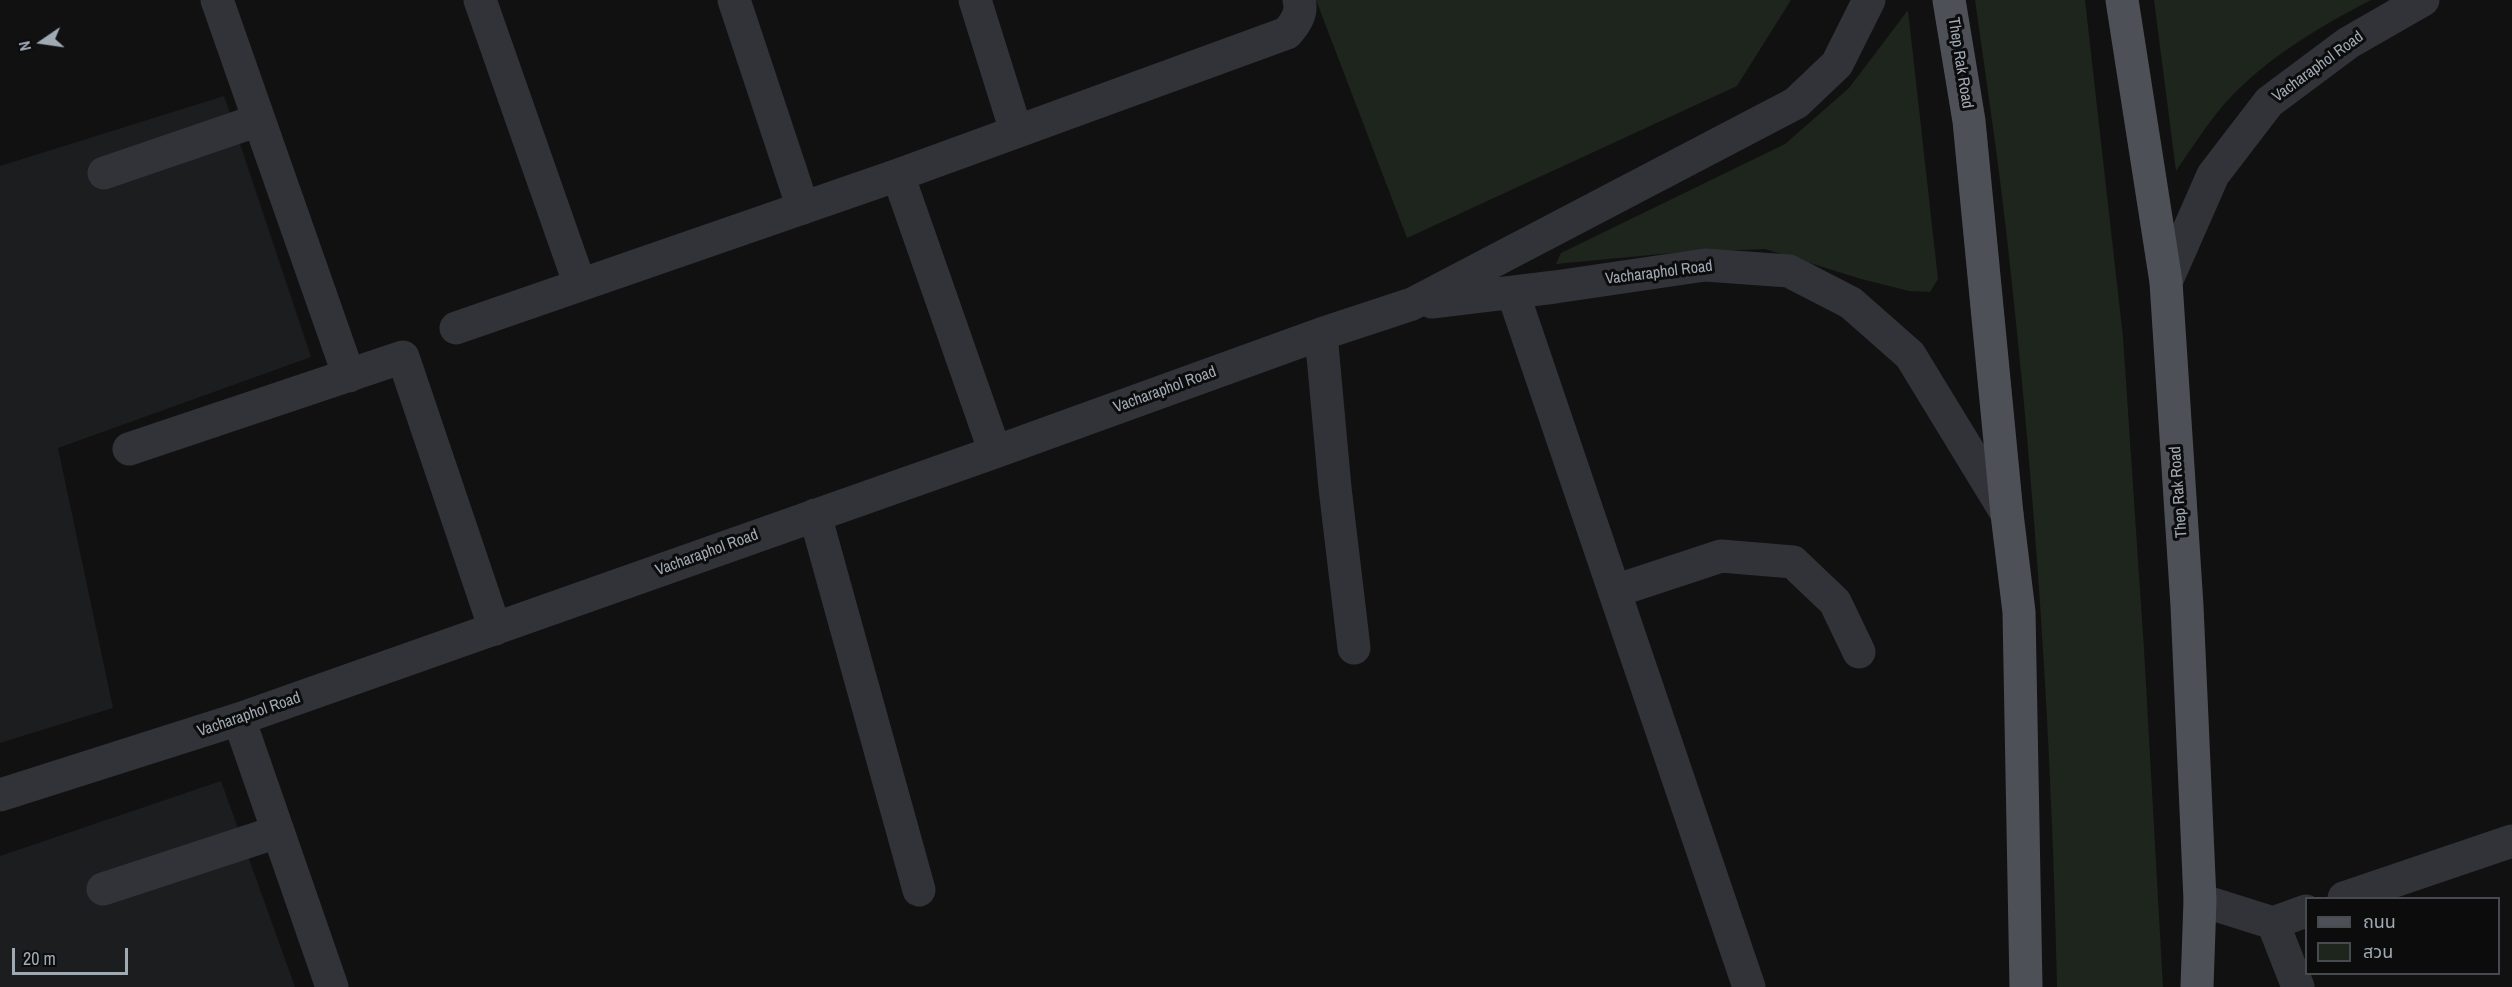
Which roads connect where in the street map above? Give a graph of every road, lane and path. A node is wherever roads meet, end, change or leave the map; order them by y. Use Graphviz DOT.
graph roads {
  1 [pos="217,0"];
  2 [pos="480,0"];
  3 [pos="734,0"];
  4 [pos="975,0"];
  5 [pos="1299,0"];
  6 [pos="1869,0"];
  7 [pos="1949,0"];
  8 [pos="2122,0"];
  9 [pos="2423,0"];
  10 [pos="259,120"];
  11 [pos="1016,131"];
  12 [pos="104,173"];
  13 [pos="898,175"];
  14 [pos="803,208"];
  15 [pos="2166,282"];
  16 [pos="580,285"];
  17 [pos="1513,293"];
  18 [pos="1412,304"];
  19 [pos="456,328"];
  20 [pos="1321,334"];
  21 [pos="349,376"];
  22 [pos="129,449"];
  23 [pos="995,452"];
  24 [pos="2007,514"];
  25 [pos="815,515"];
  26 [pos="1615,591"];
  27 [pos="495,629"];
  28 [pos="1354,648"];
  29 [pos="1858,652"];
  30 [pos="239,719"];
  31 [pos="0,795"];
  32 [pos="278,832"];
  33 [pos="2512,841"];
  34 [pos="103,889"];
  35 [pos="919,890"];
  36 [pos="2347,897"];
  37 [pos="2200,900"];
  38 [pos="2305,913"];
  39 [pos="2273,923"];
  40 [pos="332,987"];
  41 [pos="1749,987"];
  42 [pos="2026,987"];
  43 [pos="2197,987"];
  44 [pos="2298,987"];
  1 -- 10 [label="street"];
  2 -- 16 [label="street"];
  3 -- 14 [label="street"];
  4 -- 11 [label="street"];
  5 -- 11 [label="street"];
  6 -- 18 [label="street, Vacharaphol Road"];
  7 -- 24 [label="main road, Thep Rak Road"];
  8 -- 15 [label="main road, Thep Rak Road"];
  9 -- 15 [label="street, Vacharaphol Road"];
  10 -- 12 [label="street"];
  10 -- 21 [label="street"];
  11 -- 13 [label="street"];
  13 -- 14 [label="street"];
  13 -- 23 [label="street"];
  14 -- 16 [label="street"];
  15 -- 37 [label="main road, Thep Rak Road"];
  16 -- 19 [label="street"];
  17 -- 18 [label="street, Vacharaphol Road"];
  17 -- 24 [label="street, Vacharaphol Road"];
  17 -- 26 [label="street"];
  18 -- 20 [label="street, Vacharaphol Road"];
  20 -- 23 [label="street, Vacharaphol Road"];
  20 -- 28 [label="street"];
  21 -- 22 [label="street"];
  21 -- 27 [label="street"];
  23 -- 25 [label="street, Vacharaphol Road"];
  24 -- 42 [label="main road, Thep Rak Road"];
  25 -- 27 [label="street, Vacharaphol Road"];
  25 -- 35 [label="street"];
  26 -- 29 [label="street"];
  26 -- 41 [label="street"];
  27 -- 30 [label="street, Vacharaphol Road"];
  30 -- 31 [label="street, Vacharaphol Road"];
  30 -- 32 [label="street"];
  32 -- 34 [label="street"];
  32 -- 40 [label="street"];
  33 -- 36 [label="street"];
  37 -- 39 [label="street"];
  37 -- 43 [label="main road, Thep Rak Road"];
  38 -- 39 [label="street"];
  39 -- 44 [label="street"];
}
